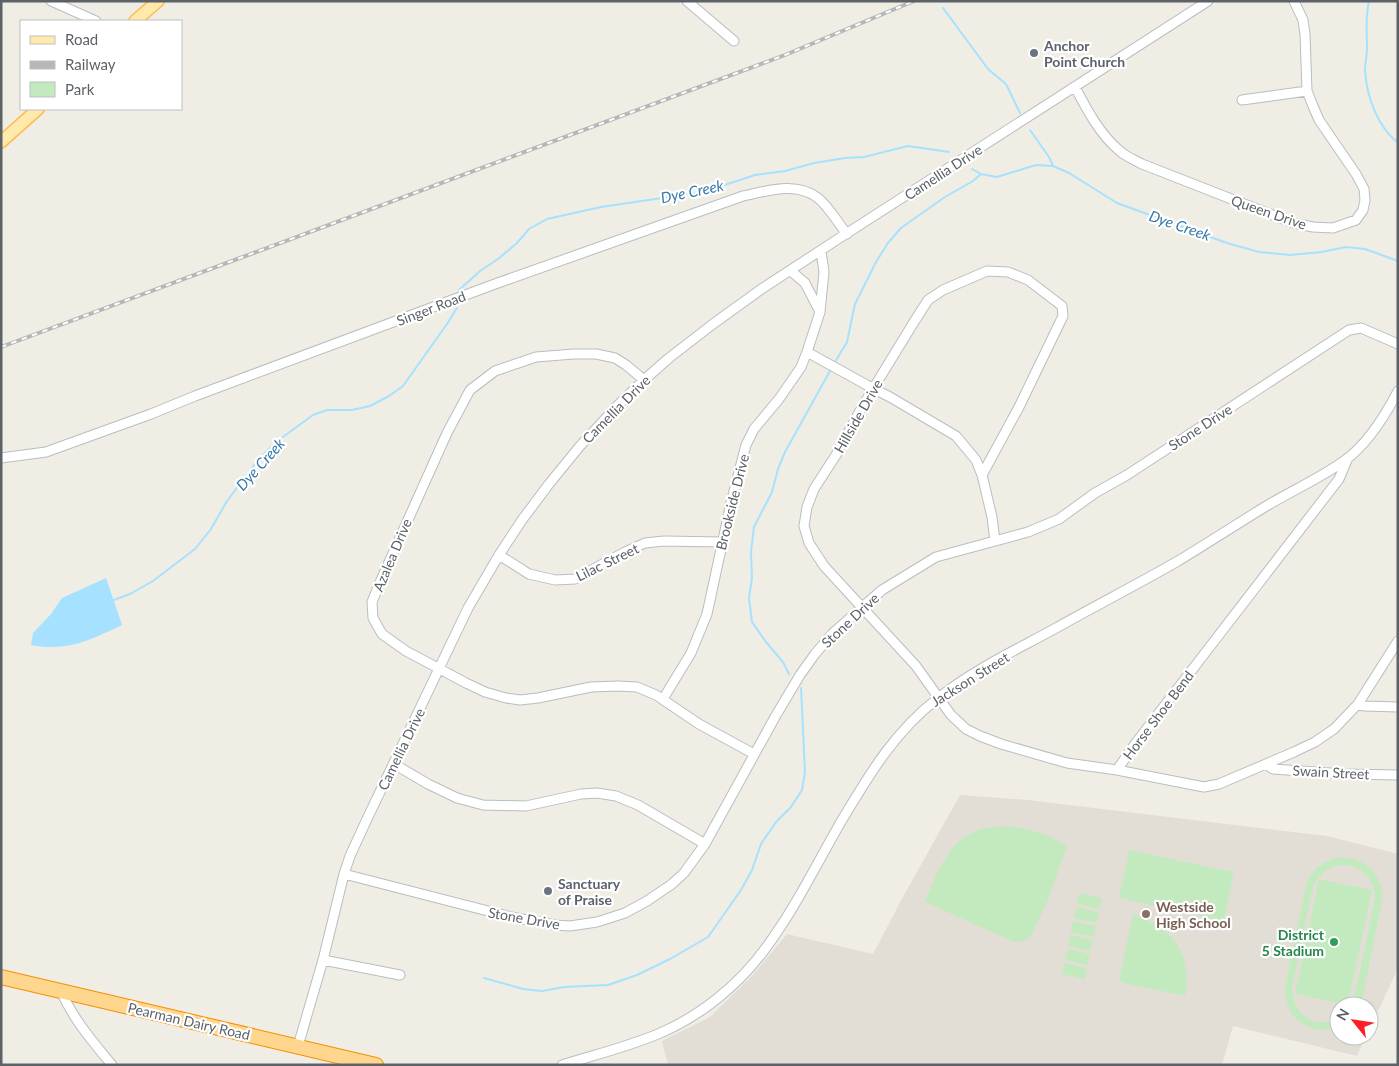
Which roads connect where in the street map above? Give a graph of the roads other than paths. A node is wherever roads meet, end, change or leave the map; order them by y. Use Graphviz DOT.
graph roads {
  1 [pos="50,1"];
  2 [pos="158,1"];
  3 [pos="686,1"];
  4 [pos="1208,1"];
  5 [pos="1294,1"];
  6 [pos="94,20"];
  7 [pos="136,20"];
  8 [pos="734,41"];
  9 [pos="1075,87"];
  10 [pos="1307,91"];
  11 [pos="1242,100"];
  12 [pos="37,110"];
  13 [pos="1,142"];
  14 [pos="847,234"];
  15 [pos="821,251"];
  16 [pos="791,270"];
  17 [pos="820,312"];
  18 [pos="1398,344"];
  19 [pos="808,352"];
  20 [pos="644,380"];
  21 [pos="874,389"];
  22 [pos="1398,391"];
  23 [pos="1,458"];
  24 [pos="1347,459"];
  25 [pos="982,475"];
  26 [pos="995,541"];
  27 [pos="722,542"];
  28 [pos="499,555"];
  29 [pos="862,608"];
  30 [pos="1398,641"];
  31 [pos="439,670"];
  32 [pos="939,697"];
  33 [pos="662,699"];
  34 [pos="1358,704"];
  35 [pos="1398,707"];
  36 [pos="754,754"];
  37 [pos="394,764"];
  38 [pos="1266,764"];
  39 [pos="1117,770"];
  40 [pos="1398,775"];
  41 [pos="705,844"];
  42 [pos="344,874"];
  43 [pos="322,960"];
  44 [pos="400,975"];
  45 [pos="1,977"];
  46 [pos="61,991"];
  47 [pos="298,1046"];
  48 [pos="112,1065"];
  49 [pos="376,1065"];
  50 [pos="562,1065"];
  1 -- 6 [label="street"];
  2 -- 7 [label="main road"];
  3 -- 8 [label="street"];
  4 -- 9 [label="street, Camellia Drive"];
  5 -- 10 [label="street, Queen Drive"];
  9 -- 10 [label="street, Queen Drive"];
  9 -- 14 [label="street, Camellia Drive"];
  10 -- 11 [label="street"];
  12 -- 13 [label="main road"];
  14 -- 15 [label="street, Camellia Drive"];
  14 -- 23 [label="street, Singer Road"];
  15 -- 16 [label="street, Camellia Drive"];
  15 -- 17 [label="street, Brookside Drive"];
  16 -- 17 [label="street"];
  16 -- 20 [label="street, Camellia Drive"];
  17 -- 19 [label="street, Brookside Drive"];
  18 -- 26 [label="street, Stone Drive"];
  19 -- 21 [label="street"];
  19 -- 27 [label="street, Brookside Drive"];
  20 -- 28 [label="street, Camellia Drive"];
  20 -- 31 [label="street, Azalea Drive"];
  21 -- 25 [label="street"];
  21 -- 25 [label="street, Hillside Drive"];
  21 -- 29 [label="street, Hillside Drive"];
  22 -- 24 [label="street, Jackson Street"];
  24 -- 32 [label="street, Jackson Street"];
  24 -- 39 [label="street, Horse Shoe Bend"];
  25 -- 26 [label="street"];
  26 -- 29 [label="street, Stone Drive"];
  27 -- 28 [label="street, Lilac Street"];
  27 -- 33 [label="street, Brookside Drive"];
  28 -- 31 [label="street, Camellia Drive"];
  29 -- 32 [label="street, Hillside Drive"];
  29 -- 36 [label="street, Stone Drive"];
  30 -- 34 [label="street, Horse Shoe Bend"];
  31 -- 33 [label="street, Azalea Drive"];
  31 -- 37 [label="street, Camellia Drive"];
  32 -- 39 [label="street, Hillside Drive"];
  32 -- 50 [label="street, Jackson Street"];
  33 -- 36 [label="street, Azalea Drive"];
  34 -- 35 [label="street"];
  34 -- 38 [label="street, Horse Shoe Bend"];
  36 -- 41 [label="street, Stone Drive"];
  37 -- 41 [label="street"];
  37 -- 42 [label="street, Camellia Drive"];
  38 -- 39 [label="street, Horse Shoe Bend"];
  38 -- 40 [label="street, Swain Street"];
  41 -- 42 [label="street, Stone Drive"];
  42 -- 43 [label="street, Camellia Drive"];
  43 -- 44 [label="street"];
  43 -- 47 [label="street, Camellia Drive"];
  45 -- 46 [label="highway, Pearman Dairy Road"];
  46 -- 47 [label="highway, Pearman Dairy Road"];
  46 -- 48 [label="street"];
  47 -- 49 [label="highway, Pearman Dairy Road"];
}
